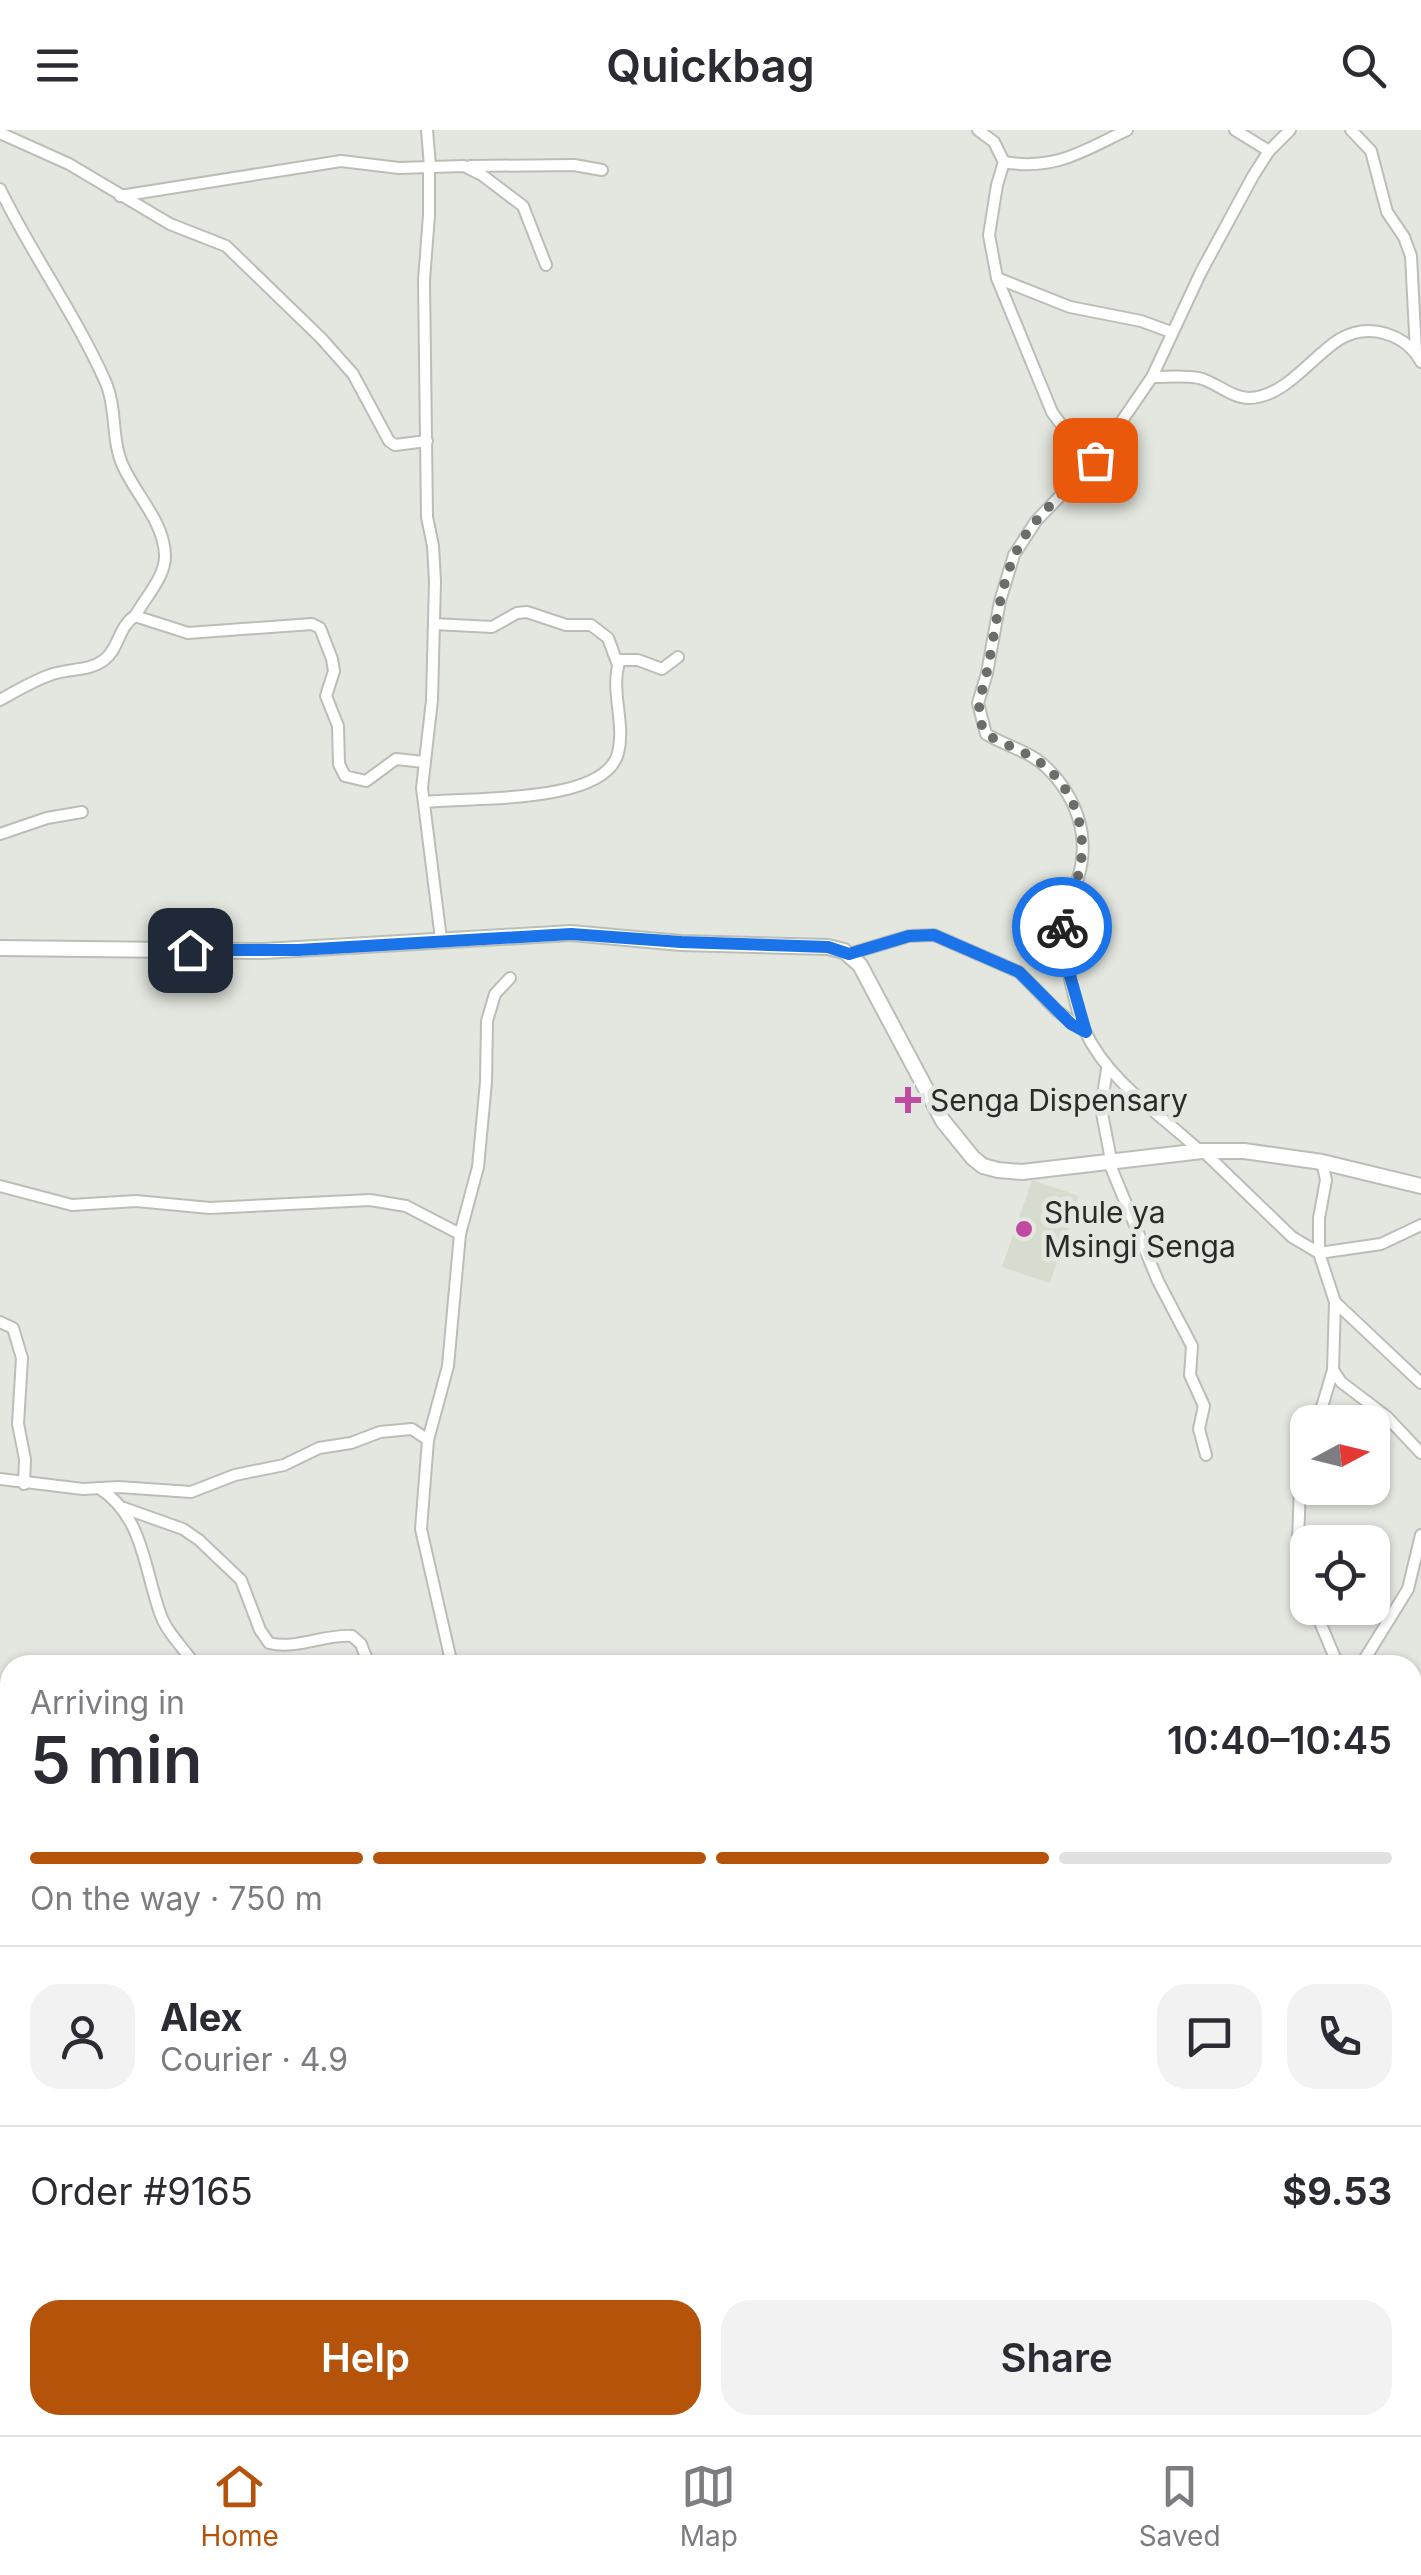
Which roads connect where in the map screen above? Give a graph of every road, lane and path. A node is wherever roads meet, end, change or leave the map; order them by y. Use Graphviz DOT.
graph roads {
  1 [pos="426,130"];
  2 [pos="978,130"];
  3 [pos="1127,130"];
  4 [pos="1235,130"];
  5 [pos="1290,130"];
  6 [pos="1352,130"];
  7 [pos="0,133"];
  8 [pos="1268,151"];
  9 [pos="1004,162"];
  10 [pos="430,165"];
  11 [pos="464,166"];
  12 [pos="602,170"];
  13 [pos="0,189"];
  14 [pos="120,196"];
  15 [pos="546,265"];
  16 [pos="996,278"];
  17 [pos="1171,332"];
  18 [pos="1418,357"];
  19 [pos="1152,377"];
  20 [pos="427,441"];
  21 [pos="1090,466"];
  22 [pos="135,616"];
  23 [pos="434,624"];
  24 [pos="678,657"];
  25 [pos="618,666"];
  26 [pos="0,700"];
  27 [pos="424,762"];
  28 [pos="424,802"];
  29 [pos="82,812"];
  30 [pos="0,834"];
  31 [pos="441,940"];
  32 [pos="0,948"];
  33 [pos="849,954"];
  34 [pos="510,978"];
  35 [pos="1086,1032"];
  36 [pos="1107,1069"];
  37 [pos="1201,1151"];
  38 [pos="1110,1160"];
  39 [pos="1322,1162"];
  40 [pos="0,1186"];
  41 [pos="1421,1186"];
  42 [pos="1421,1225"];
  43 [pos="460,1234"];
  44 [pos="1319,1254"];
  45 [pos="1336,1302"];
  46 [pos="0,1322"];
  47 [pos="1333,1370"];
  48 [pos="1421,1383"];
  49 [pos="1323,1405"];
  50 [pos="428,1440"];
  51 [pos="1421,1453"];
  52 [pos="1206,1454"];
  53 [pos="0,1479"];
  54 [pos="24,1484"];
  55 [pos="98,1488"];
  56 [pos="124,1508"];
  57 [pos="1421,1535"];
  58 [pos="1321,1625"];
  59 [pos="188,1655"];
  60 [pos="365,1655"];
  61 [pos="450,1655"];
  62 [pos="1334,1655"];
  63 [pos="1366,1655"];
  1 -- 10 [label="street"];
  2 -- 9 [label="street"];
  3 -- 9 [label="street"];
  4 -- 8 [label="street"];
  5 -- 8 [label="street"];
  6 -- 18 [label="street"];
  7 -- 14 [label="street"];
  8 -- 17 [label="street"];
  9 -- 16 [label="street"];
  10 -- 11 [label="street"];
  10 -- 14 [label="street"];
  10 -- 20 [label="street"];
  11 -- 12 [label="street"];
  11 -- 15 [label="street"];
  13 -- 22 [label="street"];
  14 -- 20 [label="street"];
  16 -- 17 [label="street"];
  16 -- 21 [label="street"];
  17 -- 19 [label="street"];
  18 -- 19 [label="street"];
  19 -- 21 [label="street"];
  20 -- 23 [label="street"];
  21 -- 35 [label="street"];
  22 -- 26 [label="street"];
  22 -- 27 [label="street"];
  23 -- 25 [label="street"];
  23 -- 27 [label="street"];
  24 -- 25 [label="street"];
  25 -- 28 [label="street"];
  27 -- 28 [label="street"];
  28 -- 31 [label="street"];
  29 -- 30 [label="street"];
  31 -- 32 [label="street"];
  31 -- 33 [label="street"];
  33 -- 35 [label="street"];
  33 -- 38 [label="street"];
  34 -- 43 [label="street"];
  35 -- 36 [label="street"];
  36 -- 37 [label="street"];
  36 -- 38 [label="street"];
  37 -- 38 [label="street"];
  37 -- 39 [label="street"];
  37 -- 44 [label="street"];
  38 -- 52 [label="street"];
  39 -- 41 [label="street"];
  39 -- 44 [label="street"];
  40 -- 43 [label="street"];
  42 -- 44 [label="street"];
  43 -- 50 [label="street"];
  44 -- 45 [label="street"];
  45 -- 47 [label="street"];
  45 -- 48 [label="street"];
  46 -- 54 [label="street"];
  47 -- 49 [label="street"];
  47 -- 51 [label="street"];
  50 -- 55 [label="street"];
  50 -- 61 [label="street"];
  53 -- 54 [label="street"];
  54 -- 55 [label="street"];
  55 -- 56 [label="street"];
  56 -- 59 [label="street"];
  56 -- 60 [label="street"];
  57 -- 63 [label="street"];
  58 -- 62 [label="street"];
}
